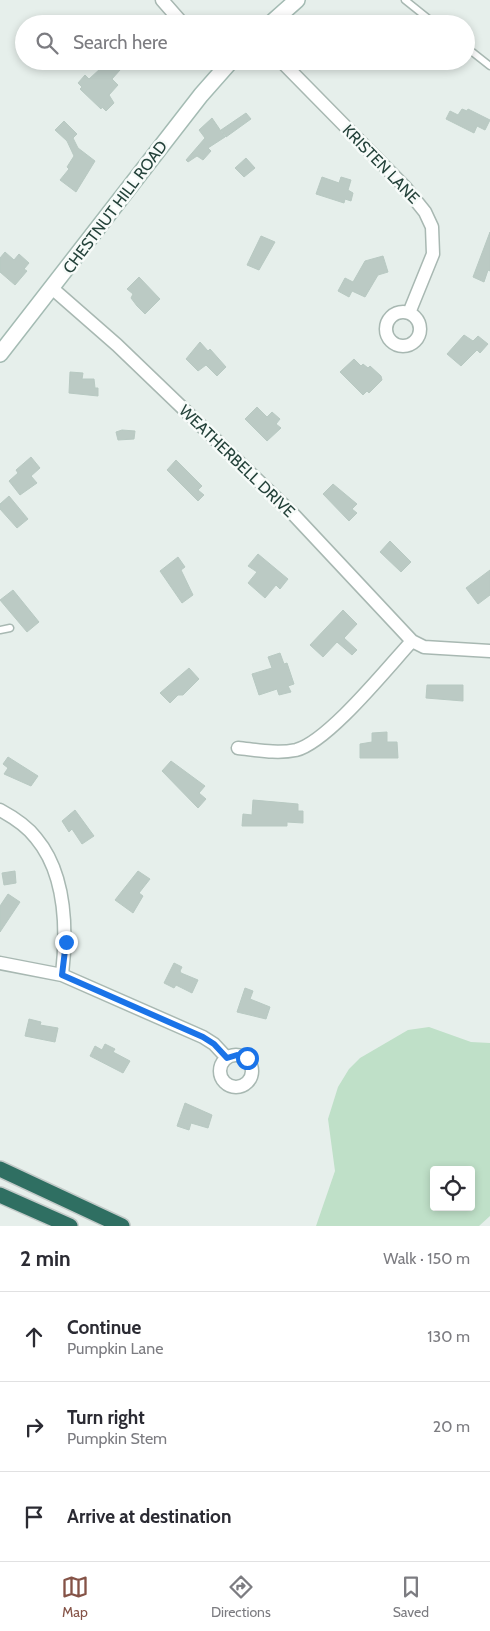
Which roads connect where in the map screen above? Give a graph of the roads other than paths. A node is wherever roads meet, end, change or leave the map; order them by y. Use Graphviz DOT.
graph roads {
  1 [pos="162,0"];
  2 [pos="297,0"];
  3 [pos="406,0"];
  4 [pos="175,15"];
  5 [pos="280,15"];
  6 [pos="424,15"];
  7 [pos="475,54"];
  8 [pos="490,66"];
  9 [pos="218,70"];
  10 [pos="290,70"];
  11 [pos="53,288"];
  12 [pos="409,313"];
  13 [pos="0,354"];
  14 [pos="10,628"];
  15 [pos="0,630"];
  16 [pos="412,641"];
  17 [pos="490,651"];
  18 [pos="238,748"];
  19 [pos="0,810"];
  20 [pos="0,964"];
  21 [pos="62,975"];
  22 [pos="227,1058"];
  23 [pos="0,1170"];
  24 [pos="0,1195"];
  25 [pos="70,1226"];
  26 [pos="122,1226"];
  1 -- 4 [label="street"];
  2 -- 5 [label="main road"];
  3 -- 6 [label="lane"];
  7 -- 8 [label="lane"];
  9 -- 11 [label="main road, CHESTNUT HILL ROAD"];
  10 -- 12 [label="street, KRISTEN LANE"];
  11 -- 13 [label="main road, CHESTNUT HILL ROAD"];
  11 -- 16 [label="street, WEATHERBELL DRIVE"];
  14 -- 15 [label="lane"];
  16 -- 17 [label="street"];
  16 -- 18 [label="street"];
  19 -- 21 [label="street"];
  20 -- 21 [label="street"];
  21 -- 22 [label="street"];
  23 -- 26 [label="highway"];
  24 -- 25 [label="highway"];
}
